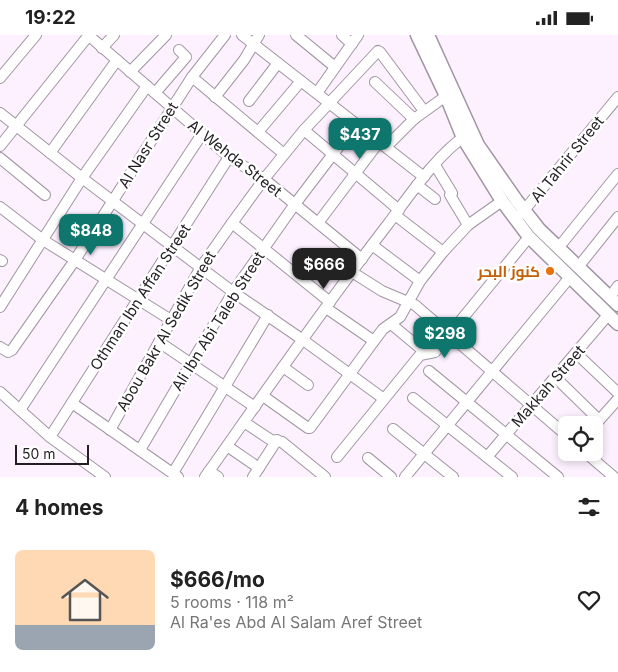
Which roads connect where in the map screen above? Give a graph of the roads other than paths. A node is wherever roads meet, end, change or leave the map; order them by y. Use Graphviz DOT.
graph roads {
  1 [pos="36,35"];
  2 [pos="88,35"];
  3 [pos="114,35"];
  4 [pos="166,35"];
  5 [pos="225,35"];
  6 [pos="242,35"];
  7 [pos="296,35"];
  8 [pos="342,35"];
  9 [pos="358,35"];
  10 [pos="416,35"];
  11 [pos="428,35"];
  12 [pos="256,39"];
  13 [pos="352,44"];
  14 [pos="102,47"];
  15 [pos="179,50"];
  16 [pos="117,60"];
  17 [pos="278,63"];
  18 [pos="335,67"];
  19 [pos="130,72"];
  20 [pos="192,77"];
  21 [pos="0,78"];
  22 [pos="327,79"];
  23 [pos="301,81"];
  24 [pos="375,83"];
  25 [pos="151,90"];
  26 [pos="340,91"];
  27 [pos="317,93"];
  28 [pos="446,96"];
  29 [pos="216,97"];
  30 [pos="618,97"];
  31 [pos="249,101"];
  32 [pos="328,102"];
  33 [pos="172,107"];
  34 [pos="424,111"];
  35 [pos="0,113"];
  36 [pos="414,119"];
  37 [pos="356,124"];
  38 [pos="16,126"];
  39 [pos="304,130"];
  40 [pos="258,132"];
  41 [pos="202,134"];
  42 [pos="467,135"];
  43 [pos="0,145"];
  44 [pos="383,145"];
  45 [pos="50,153"];
  46 [pos="284,154"];
  47 [pos="334,155"];
  48 [pos="229,157"];
  49 [pos="0,158"];
  50 [pos="435,165"];
  51 [pos="356,173"];
  52 [pos="618,174"];
  53 [pos="424,177"];
  54 [pos="82,178"];
  55 [pos="264,179"];
  56 [pos="418,185"];
  57 [pos="45,195"];
  58 [pos="435,199"];
  59 [pos="113,201"];
  60 [pos="502,201"];
  61 [pos="295,204"];
  62 [pos="0,207"];
  63 [pos="524,211"];
  64 [pos="397,212"];
  65 [pos="618,217"];
  66 [pos="515,221"];
  67 [pos="232,223"];
  68 [pos="318,223"];
  69 [pos="143,224"];
  70 [pos="468,225"];
  71 [pos="529,237"];
  72 [pos="43,240"];
  73 [pos="372,245"];
  74 [pos="172,246"];
  75 [pos="559,247"];
  76 [pos="263,248"];
  77 [pos="442,252"];
  78 [pos="362,259"];
  79 [pos="74,260"];
  80 [pos="579,266"];
  81 [pos="200,267"];
  82 [pos="352,272"];
  83 [pos="570,277"];
  84 [pos="106,280"];
  85 [pos="420,281"];
  86 [pos="233,292"];
  87 [pos="615,296"];
  88 [pos="138,300"];
  89 [pos="408,301"];
  90 [pos="328,305"];
  91 [pos="0,307"];
  92 [pos="268,315"];
  93 [pos="608,315"];
  94 [pos="171,320"];
  95 [pos="391,324"];
  96 [pos="618,324"];
  97 [pos="450,334"];
  98 [pos="303,340"];
  99 [pos="374,341"];
  100 [pos="159,342"];
  101 [pos="0,347"];
  102 [pos="426,353"];
  103 [pos="576,353"];
  104 [pos="190,364"];
  105 [pos="283,367"];
  106 [pos="429,371"];
  107 [pos="493,371"];
  108 [pos="350,374"];
  109 [pos="555,377"];
  110 [pos="308,385"];
  111 [pos="225,387"];
  112 [pos="0,391"];
  113 [pos="618,393"];
  114 [pos="263,396"];
  115 [pos="413,398"];
  116 [pos="384,399"];
  117 [pos="618,399"];
  118 [pos="467,402"];
  119 [pos="72,403"];
  120 [pos="531,405"];
  121 [pos="255,407"];
  122 [pos="20,410"];
  123 [pos="590,416"];
  124 [pos="602,416"];
  125 [pos="244,422"];
  126 [pos="448,426"];
  127 [pos="558,428"];
  128 [pos="110,429"];
  129 [pos="393,429"];
  130 [pos="506,434"];
  131 [pos="50,437"];
  132 [pos="277,440"];
  133 [pos="228,446"];
  134 [pos="140,450"];
  135 [pos="424,454"];
  136 [pos="337,457"];
  137 [pos="487,457"];
  138 [pos="368,458"];
  139 [pos="595,461"];
  140 [pos="91,468"];
  141 [pos="255,474"];
  142 [pos="176,475"];
  143 [pos="211,475"];
  144 [pos="84,477"];
  145 [pos="105,477"];
  146 [pos="325,477"];
  147 [pos="391,477"];
  148 [pos="405,477"];
  149 [pos="453,477"];
  150 [pos="512,477"];
  151 [pos="558,477"];
  152 [pos="614,477"];
  1 -- 21 [label="street"];
  2 -- 14 [label="street, Al Wehda Street"];
  2 -- 38 [label="street"];
  3 -- 14 [label="street"];
  4 -- 19 [label="street"];
  5 -- 20 [label="street, Al Nasr Street"];
  6 -- 12 [label="street"];
  7 -- 18 [label="street"];
  8 -- 13 [label="street"];
  9 -- 13 [label="street"];
  10 -- 28 [label="main road"];
  11 -- 42 [label="main road"];
  12 -- 17 [label="street"];
  12 -- 29 [label="street"];
  13 -- 18 [label="street"];
  14 -- 16 [label="street, Al Wehda Street"];
  15 -- 25 [label="street"];
  16 -- 19 [label="street, Al Wehda Street"];
  16 -- 45 [label="street"];
  17 -- 23 [label="street"];
  17 -- 31 [label="street"];
  18 -- 22 [label="street"];
  19 -- 25 [label="street, Al Wehda Street"];
  20 -- 29 [label="street"];
  20 -- 33 [label="street, Al Nasr Street"];
  22 -- 26 [label="street"];
  22 -- 27 [label="street"];
  23 -- 27 [label="street"];
  23 -- 40 [label="street"];
  24 -- 36 [label="street"];
  25 -- 33 [label="street, Al Wehda Street"];
  25 -- 54 [label="street"];
  26 -- 32 [label="street, Abou Bakr Al Sedik Street"];
  26 -- 34 [label="street, Abou Bakr Al Sedik Street"];
  27 -- 32 [label="street"];
  28 -- 34 [label="street"];
  28 -- 42 [label="main road"];
  29 -- 40 [label="street"];
  30 -- 63 [label="street, Al Tahrir Street"];
  32 -- 37 [label="street"];
  32 -- 39 [label="street, Abou Bakr Al Sedik Street"];
  33 -- 41 [label="street, Al Wehda Street"];
  33 -- 59 [label="street, Al Nasr Street"];
  34 -- 36 [label="street"];
  35 -- 38 [label="street"];
  36 -- 44 [label="street"];
  37 -- 44 [label="street"];
  37 -- 47 [label="street, Ali Ibn Abi Taleb Street"];
  38 -- 43 [label="street"];
  38 -- 45 [label="street"];
  39 -- 46 [label="street, Abou Bakr Al Sedik Street"];
  39 -- 47 [label="street"];
  40 -- 46 [label="street"];
  41 -- 48 [label="street, Al Wehda Street"];
  41 -- 69 [label="street"];
  42 -- 50 [label="street"];
  42 -- 60 [label="main road"];
  42 -- 63 [label="main road"];
  44 -- 51 [label="street"];
  44 -- 53 [label="street"];
  45 -- 54 [label="street"];
  46 -- 55 [label="street, Abou Bakr Al Sedik Street"];
  47 -- 51 [label="street"];
  47 -- 61 [label="street, Ali Ibn Abi Taleb Street"];
  48 -- 55 [label="street, Al Wehda Street"];
  48 -- 74 [label="street, Othman Ibn Affan Street"];
  49 -- 57 [label="street"];
  50 -- 53 [label="street"];
  50 -- 70 [label="street"];
  51 -- 64 [label="street"];
  51 -- 68 [label="street"];
  52 -- 75 [label="street"];
  53 -- 56 [label="street"];
  54 -- 59 [label="street"];
  54 -- 72 [label="street"];
  55 -- 61 [label="street, Al Wehda Street"];
  55 -- 67 [label="street, Abou Bakr Al Sedik Street"];
  56 -- 58 [label="street"];
  56 -- 64 [label="street"];
  59 -- 69 [label="street"];
  59 -- 79 [label="street, Al Nasr Street"];
  60 -- 66 [label="main road"];
  60 -- 70 [label="street"];
  61 -- 68 [label="street, Al Wehda Street"];
  61 -- 76 [label="street, Ali Ibn Abi Taleb Street"];
  62 -- 72 [label="street"];
  63 -- 66 [label="street, Al Tahrir Street"];
  63 -- 75 [label="main road"];
  64 -- 73 [label="street"];
  64 -- 77 [label="street"];
  65 -- 80 [label="street"];
  66 -- 71 [label="main road"];
  67 -- 76 [label="street"];
  67 -- 81 [label="street, Abou Bakr Al Sedik Street"];
  68 -- 78 [label="street, Al Wehda Street"];
  69 -- 74 [label="street"];
  69 -- 84 [label="street"];
  70 -- 77 [label="street"];
  71 -- 83 [label="main road"];
  71 -- 97 [label="street"];
  72 -- 79 [label="street"];
  72 -- 91 [label="street"];
  73 -- 78 [label="street"];
  73 -- 85 [label="street"];
  74 -- 81 [label="street"];
  74 -- 88 [label="street, Othman Ibn Affan Street"];
  75 -- 80 [label="main road"];
  76 -- 86 [label="street, Ali Ibn Abi Taleb Street"];
  76 -- 90 [label="street"];
  77 -- 85 [label="street"];
  78 -- 82 [label="street"];
  79 -- 84 [label="street"];
  79 -- 101 [label="street, Al Nasr Street"];
  80 -- 87 [label="main road"];
  81 -- 86 [label="street"];
  81 -- 94 [label="street, Abou Bakr Al Sedik Street"];
  82 -- 89 [label="street"];
  82 -- 90 [label="street"];
  83 -- 93 [label="main road"];
  83 -- 107 [label="street"];
  84 -- 88 [label="street"];
  84 -- 122 [label="street"];
  85 -- 89 [label="street"];
  86 -- 92 [label="street"];
  86 -- 104 [label="street, Ali Ibn Abi Taleb Street"];
  88 -- 94 [label="street"];
  88 -- 119 [label="street, Othman Ibn Affan Street"];
  89 -- 95 [label="street"];
  89 -- 97 [label="street"];
  90 -- 98 [label="street"];
  90 -- 99 [label="street"];
  92 -- 98 [label="street"];
  92 -- 111 [label="street"];
  93 -- 96 [label="main road"];
  93 -- 103 [label="street, Makkah Street"];
  94 -- 100 [label="street, Abou Bakr Al Sedik Street"];
  95 -- 99 [label="street"];
  95 -- 102 [label="street"];
  97 -- 102 [label="street"];
  97 -- 107 [label="street"];
  98 -- 105 [label="street"];
  98 -- 108 [label="street"];
  99 -- 108 [label="street"];
  100 -- 104 [label="street"];
  100 -- 128 [label="street, Abou Bakr Al Sedik Street"];
  102 -- 116 [label="street"];
  103 -- 109 [label="street, Makkah Street"];
  103 -- 113 [label="street"];
  104 -- 111 [label="street"];
  104 -- 134 [label="street, Ali Ibn Abi Taleb Street"];
  105 -- 110 [label="street"];
  105 -- 114 [label="street"];
  106 -- 118 [label="street"];
  107 -- 118 [label="street"];
  107 -- 120 [label="street"];
  108 -- 114 [label="street"];
  108 -- 116 [label="street"];
  109 -- 120 [label="street, Makkah Street"];
  109 -- 123 [label="street"];
  111 -- 121 [label="street"];
  111 -- 142 [label="street"];
  112 -- 122 [label="street"];
  114 -- 121 [label="street"];
  115 -- 126 [label="street"];
  116 -- 136 [label="street"];
  117 -- 124 [label="street"];
  118 -- 126 [label="street"];
  118 -- 130 [label="street"];
  119 -- 128 [label="street"];
  119 -- 131 [label="street, Othman Ibn Affan Street"];
  120 -- 127 [label="street"];
  120 -- 130 [label="street, Makkah Street"];
  121 -- 125 [label="street"];
  122 -- 131 [label="street"];
  125 -- 132 [label="street"];
  125 -- 133 [label="street"];
  126 -- 135 [label="street"];
  126 -- 137 [label="street"];
  128 -- 134 [label="street"];
  129 -- 135 [label="street"];
  130 -- 137 [label="street, Makkah Street"];
  130 -- 151 [label="street"];
  131 -- 140 [label="street"];
  132 -- 141 [label="street"];
  132 -- 146 [label="street"];
  133 -- 141 [label="street"];
  133 -- 143 [label="street"];
  134 -- 142 [label="street"];
  135 -- 148 [label="street"];
  135 -- 149 [label="street"];
  137 -- 150 [label="street"];
  138 -- 147 [label="street"];
  139 -- 152 [label="street"];
  140 -- 144 [label="street"];
  140 -- 145 [label="street"];
}
